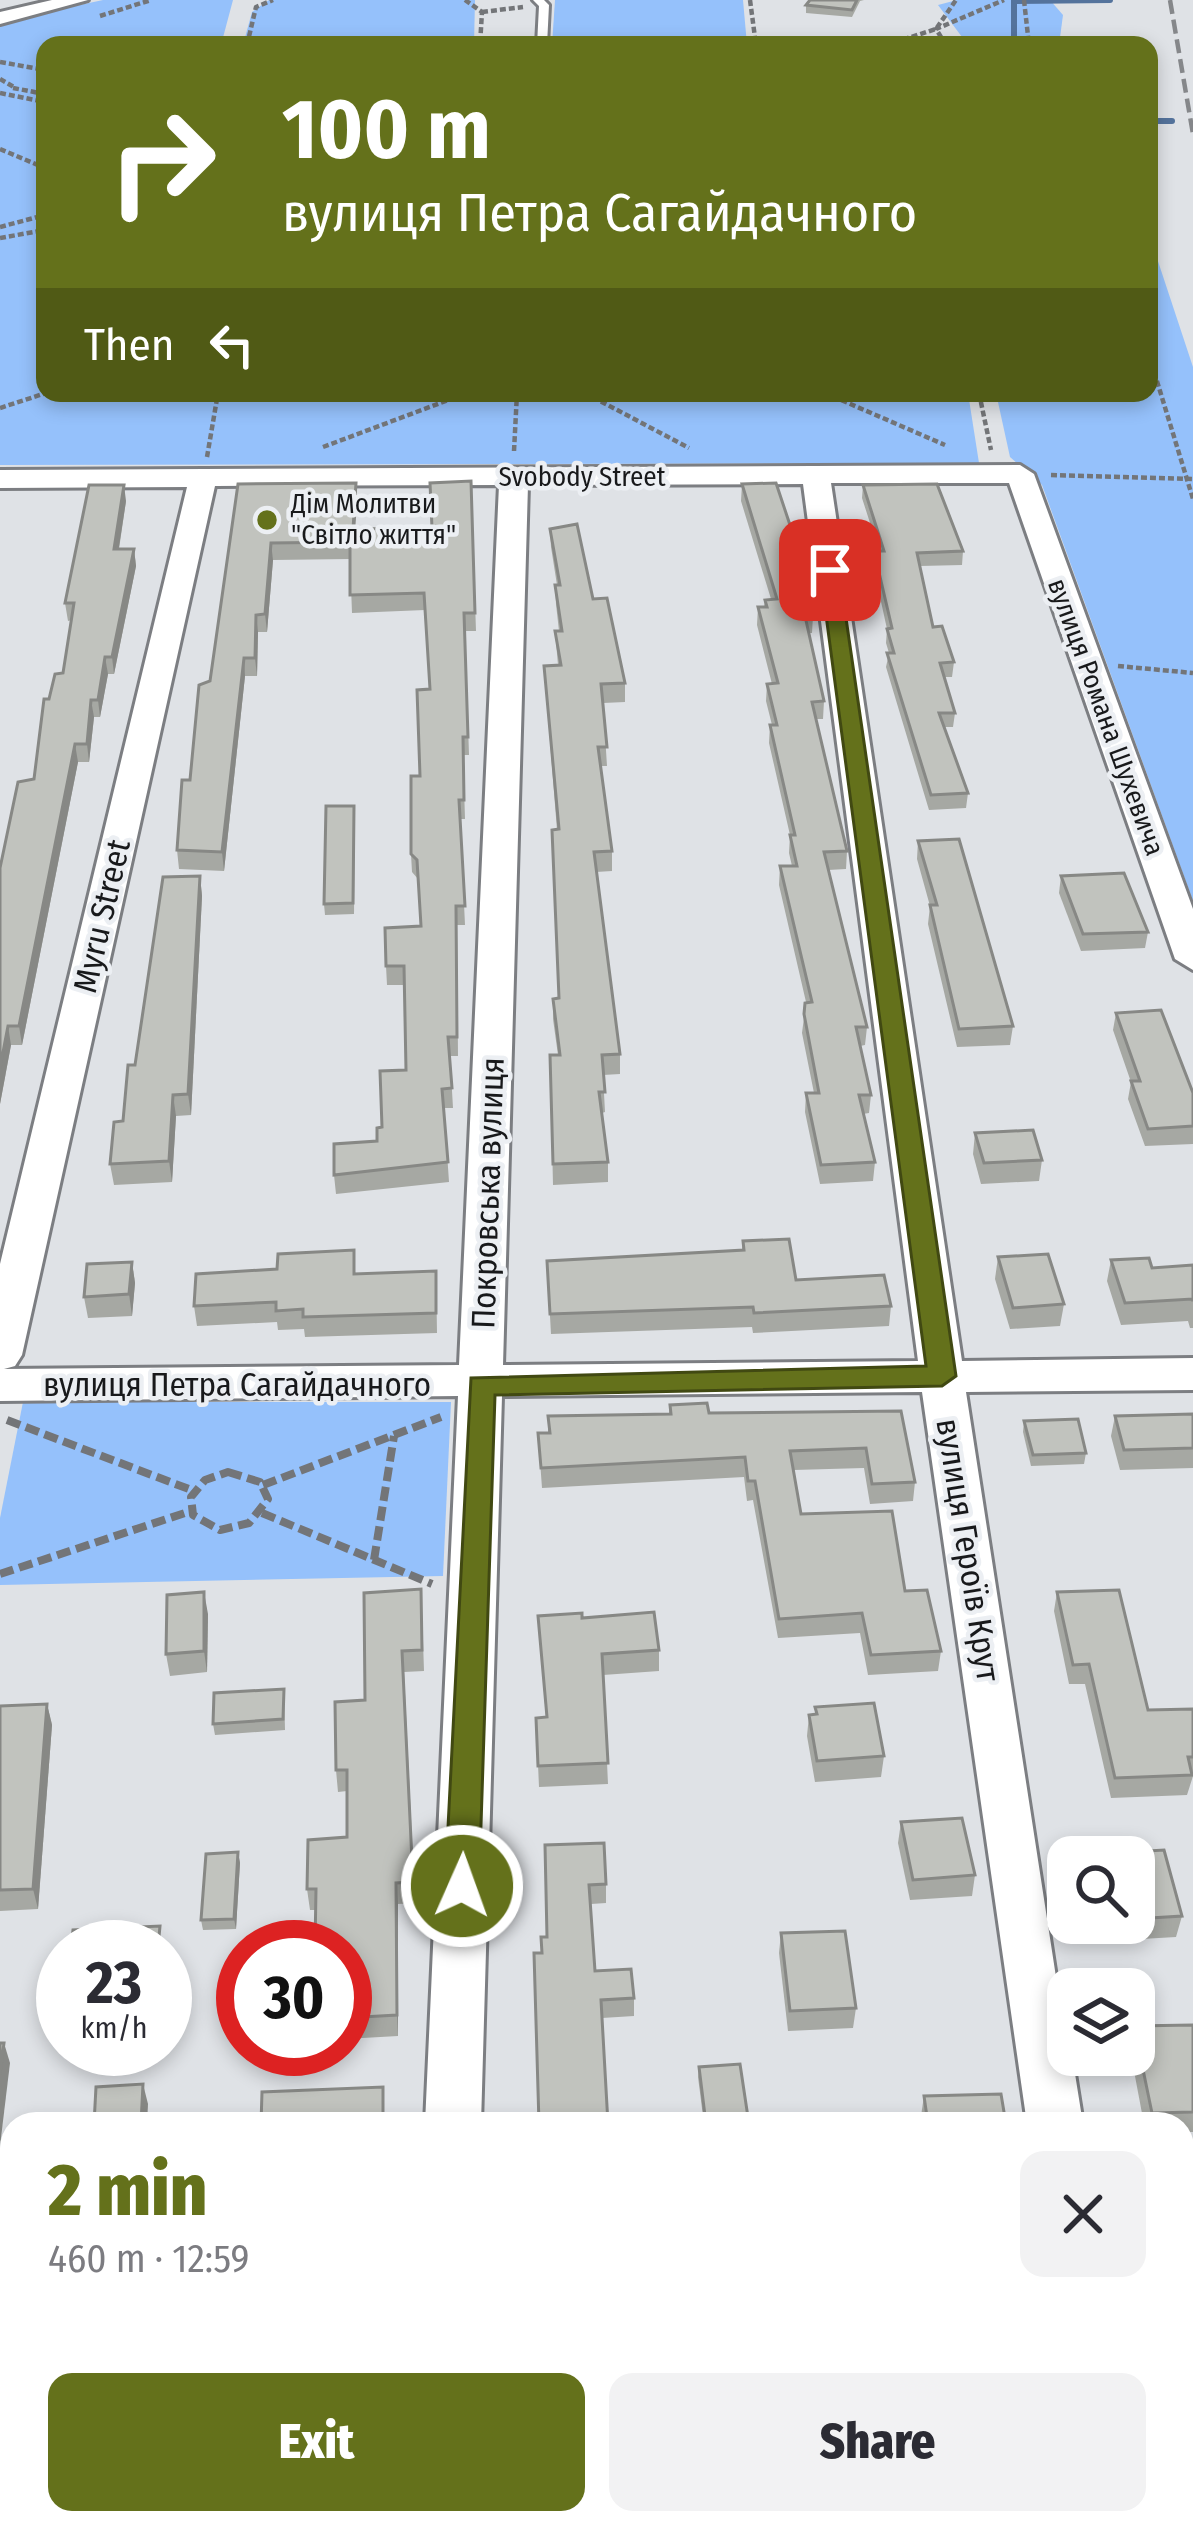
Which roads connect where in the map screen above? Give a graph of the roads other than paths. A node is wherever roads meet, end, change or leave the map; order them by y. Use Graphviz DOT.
graph roads {
  1 [pos="78,0"];
  2 [pos="541,2"];
  3 [pos="0,18"];
  4 [pos="542,36"];
  5 [pos="1004,472"];
  6 [pos="816,476"];
  7 [pos="514,477"];
  8 [pos="203,478"];
  9 [pos="0,479"];
  10 [pos="1193,959"];
  11 [pos="0,1354"];
  12 [pos="1193,1374"];
  13 [pos="942,1376"];
  14 [pos="0,1385"];
  15 [pos="481,1393"];
  16 [pos="453,2112"];
  17 [pos="1052,2112"];
  1 -- 3 [label="street"];
  2 -- 4 [label="lane"];
  5 -- 6 [label="street, Svobody Street"];
  5 -- 10 [label="street, вулиця Романа Шухевича"];
  6 -- 7 [label="street, Svobody Street"];
  6 -- 13 [label="street, вулиця Героїв Крут"];
  7 -- 8 [label="street, Svobody Street"];
  7 -- 15 [label="street, Покровська вулиця"];
  8 -- 9 [label="street, Svobody Street"];
  8 -- 11 [label="street, Myru Street"];
  12 -- 13 [label="street, вулиця Петра Сагайдачного"];
  13 -- 15 [label="street, вулиця Петра Сагайдачного"];
  13 -- 17 [label="street, вулиця Героїв Крут"];
  14 -- 15 [label="street, вулиця Петра Сагайдачного"];
  15 -- 16 [label="street, Покровська вулиця"];
}
